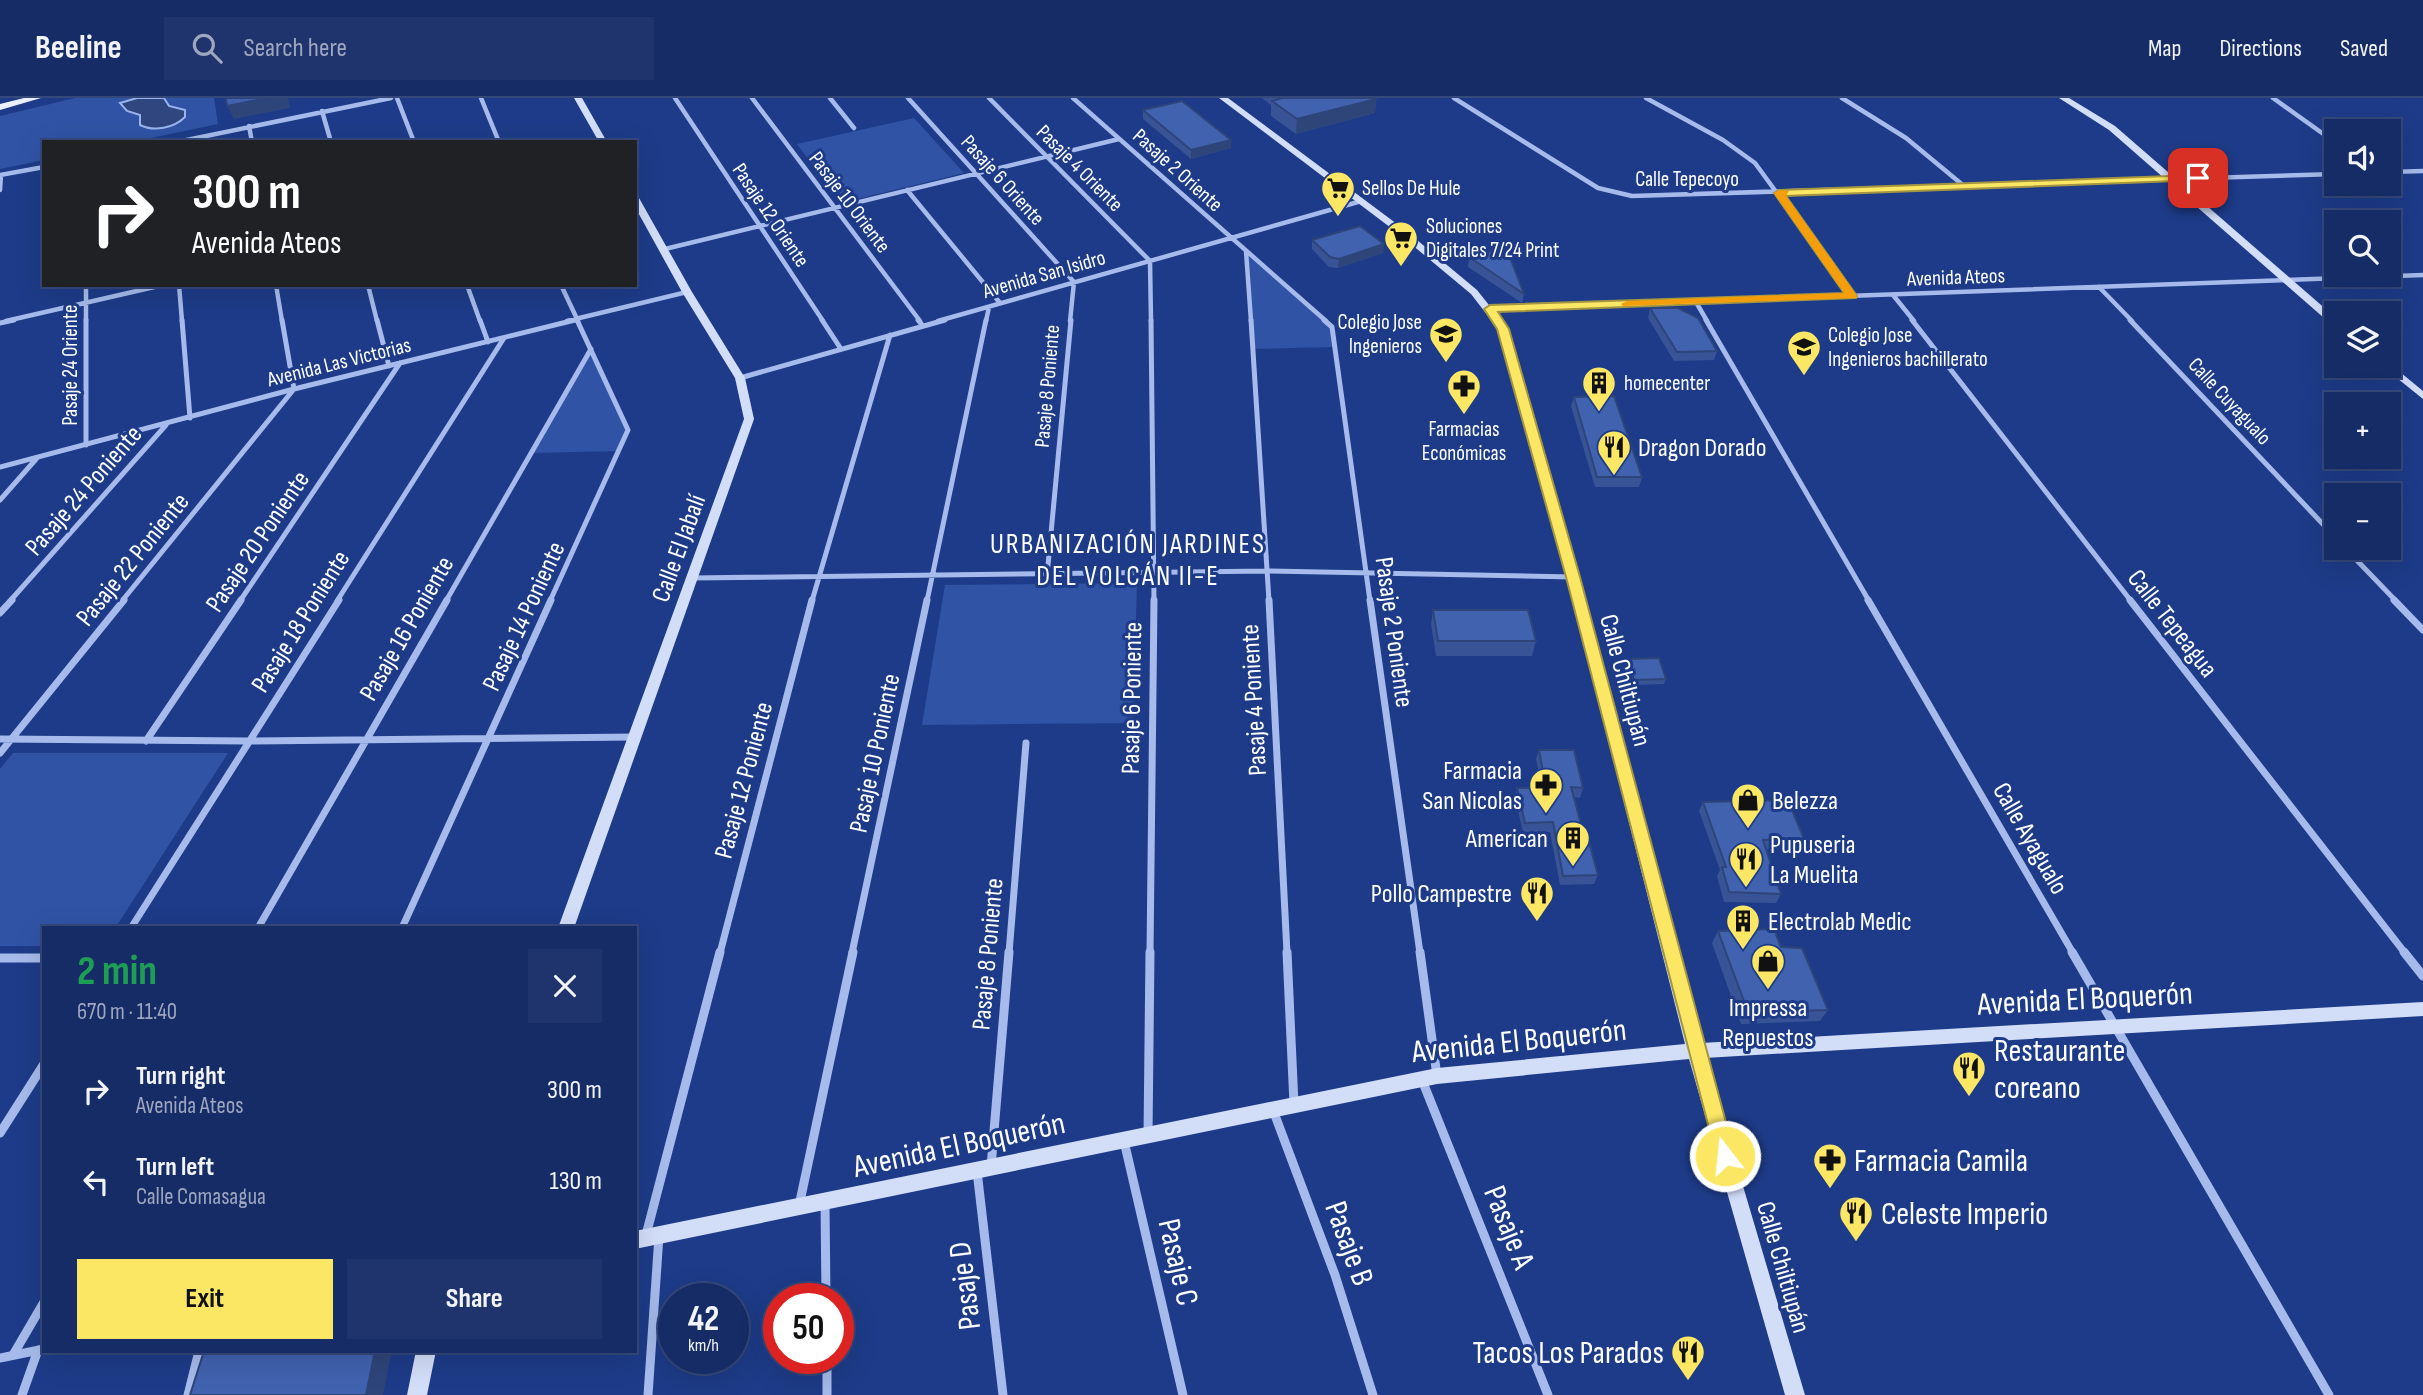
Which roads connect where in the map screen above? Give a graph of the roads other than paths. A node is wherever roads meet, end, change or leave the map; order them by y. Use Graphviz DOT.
graph roads {
  1 [pos="36,98"];
  2 [pos="391,98"];
  3 [pos="397,98"];
  4 [pos="481,98"];
  5 [pos="578,98"];
  6 [pos="675,98"];
  7 [pos="752,98"];
  8 [pos="830,98"];
  9 [pos="908,98"];
  10 [pos="989,98"];
  11 [pos="1073,98"];
  12 [pos="1223,98"];
  13 [pos="1454,98"];
  14 [pos="1646,98"];
  15 [pos="1842,98"];
  16 [pos="2063,98"];
  17 [pos="2273,98"];
  18 [pos="0,107"];
  19 [pos="322,111"];
  20 [pos="249,125"];
  21 [pos="854,128"];
  22 [pos="2324,134"];
  23 [pos="1119,139"];
  24 [pos="185,140"];
  25 [pos="252,140"];
  26 [pos="330,140"];
  27 [pos="413,140"];
  28 [pos="498,140"];
  29 [pos="602,140"];
  30 [pos="1047,157"];
  31 [pos="42,167"];
  32 [pos="2423,171"];
  33 [pos="2401,172"];
  34 [pos="976,174"];
  35 [pos="2324,174"];
  36 [pos="1,175"];
  37 [pos="2170,179"];
  38 [pos="1964,186"];
  39 [pos="0,190"];
  40 [pos="906,191"];
  41 [pos="1779,193"];
  42 [pos="637,201"];
  43 [pos="1358,202"];
  44 [pos="834,208"];
  45 [pos="760,226"];
  46 [pos="1231,238"];
  47 [pos="665,249"];
  48 [pos="1246,251"];
  49 [pos="1150,261"];
  50 [pos="2423,275"];
  51 [pos="2286,280"];
  52 [pos="1074,282"];
  53 [pos="86,287"];
  54 [pos="154,287"];
  55 [pos="179,287"];
  56 [pos="276,287"];
  57 [pos="369,287"];
  58 [pos="468,287"];
  59 [pos="562,287"];
  60 [pos="2099,287"];
  61 [pos="687,292"];
  62 [pos="1893,295"];
  63 [pos="1852,296"];
  64 [pos="1696,302"];
  65 [pos="86,303"];
  66 [pos="1000,303"];
  67 [pos="989,307"];
  68 [pos="1490,309"];
  69 [pos="2324,313"];
  70 [pos="578,320"];
  71 [pos="0,323"];
  72 [pos="923,326"];
  73 [pos="890,335"];
  74 [pos="504,338"];
  75 [pos="488,342"];
  76 [pos="591,349"];
  77 [pos="841,349"];
  78 [pos="400,363"];
  79 [pos="389,366"];
  80 [pos="740,378"];
  81 [pos="2401,378"];
  82 [pos="294,389"];
  83 [pos="2423,396"];
  84 [pos="190,418"];
  85 [pos="167,424"];
  86 [pos="86,445"];
  87 [pos="38,457"];
  88 [pos="0,467"];
  89 [pos="0,500"];
  90 [pos="2324,525"];
  91 [pos="2357,560"];
  92 [pos="1268,571"];
  93 [pos="1365,572"];
  94 [pos="1154,574"];
  95 [pos="1047,576"];
  96 [pos="818,577"];
  97 [pos="1573,577"];
  98 [pos="692,578"];
  99 [pos="933,578"];
  100 [pos="0,613"];
  101 [pos="2423,629"];
  102 [pos="636,737"];
  103 [pos="0,739"];
  104 [pos="11,739"];
  105 [pos="488,739"];
  106 [pos="366,740"];
  107 [pos="146,741"];
  108 [pos="249,741"];
  109 [pos="1026,743"];
  110 [pos="0,753"];
  111 [pos="132,926"];
  112 [pos="259,926"];
  113 [pos="402,926"];
  114 [pos="567,926"];
  115 [pos="0,958"];
  116 [pos="42,958"];
  117 [pos="2423,976"];
  118 [pos="2423,1009"];
  119 [pos="2113,1026"];
  120 [pos="1695,1051"];
  121 [pos="42,1067"];
  122 [pos="1429,1077"];
  123 [pos="1294,1105"];
  124 [pos="1273,1110"];
  125 [pos="0,1133"];
  126 [pos="1148,1135"];
  127 [pos="1123,1140"];
  128 [pos="984,1169"];
  129 [pos="825,1202"];
  130 [pos="799,1207"];
  131 [pos="646,1238"];
  132 [pos="826,1283"];
  133 [pos="42,1305"];
  134 [pos="41,1350"];
  135 [pos="198,1353"];
  136 [pos="426,1353"];
  137 [pos="13,1355"];
  138 [pos="0,1358"];
  139 [pos="827,1374"];
  140 [pos="23,1395"];
  141 [pos="188,1395"];
  142 [pos="416,1395"];
  143 [pos="648,1395"];
  144 [pos="827,1395"];
  145 [pos="1003,1395"];
  146 [pos="1183,1395"];
  147 [pos="1373,1395"];
  148 [pos="1549,1395"];
  149 [pos="1795,1395"];
  150 [pos="2329,1395"];
  1 -- 18 [label="main road"];
  2 -- 19 [label="street"];
  3 -- 27 [label="street"];
  4 -- 28 [label="street"];
  5 -- 29 [label="main road"];
  6 -- 45 [label="street, Pasaje 12 Oriente"];
  7 -- 44 [label="street, Pasaje 10 Oriente"];
  8 -- 21 [label="street"];
  9 -- 34 [label="street, Pasaje 6 Oriente"];
  10 -- 30 [label="street, Pasaje 4 Oriente"];
  11 -- 23 [label="street, Pasaje 2 Oriente"];
  12 -- 43 [label="main road, Calle Chiltiupán"];
  13 -- 41 [label="street, Calle Tepecoyo"];
  14 -- 41 [label="street"];
  15 -- 38 [label="street"];
  16 -- 37 [label="main road"];
  17 -- 22 [label="street"];
  19 -- 20 [label="street"];
  19 -- 26 [label="street"];
  20 -- 24 [label="street"];
  20 -- 25 [label="street"];
  23 -- 30 [label="street"];
  23 -- 46 [label="street, Pasaje 2 Oriente"];
  30 -- 34 [label="street"];
  30 -- 49 [label="street, Pasaje 4 Oriente"];
  31 -- 36 [label="street"];
  32 -- 33 [label="street"];
  34 -- 40 [label="street"];
  34 -- 52 [label="street, Pasaje 6 Oriente"];
  35 -- 37 [label="street, Calle Tepecoyo"];
  36 -- 39 [label="street"];
  37 -- 38 [label="street, Calle Tepecoyo"];
  37 -- 51 [label="main road"];
  38 -- 41 [label="street, Calle Tepecoyo"];
  40 -- 44 [label="street"];
  40 -- 66 [label="street"];
  41 -- 63 [label="street"];
  42 -- 47 [label="main road, Calle El Jabalí"];
  43 -- 46 [label="street, Avenida San Isidro"];
  43 -- 68 [label="main road, Calle Chiltiupán"];
  44 -- 45 [label="street"];
  44 -- 72 [label="street, Pasaje 10 Oriente"];
  45 -- 47 [label="street"];
  45 -- 77 [label="street, Pasaje 12 Oriente"];
  46 -- 48 [label="street, Pasaje 2 Poniente"];
  46 -- 49 [label="street, Avenida San Isidro"];
  47 -- 61 [label="main road, Calle El Jabalí"];
  48 -- 92 [label="street, Pasaje 4 Poniente"];
  48 -- 93 [label="street, Pasaje 2 Poniente"];
  49 -- 52 [label="street, Avenida San Isidro"];
  49 -- 94 [label="street, Pasaje 6 Poniente"];
  50 -- 51 [label="street, Avenida Ateos"];
  51 -- 60 [label="street, Avenida Ateos"];
  51 -- 69 [label="main road"];
  52 -- 66 [label="street, Avenida San Isidro"];
  52 -- 95 [label="street, Pasaje 8 Poniente"];
  53 -- 65 [label="street, Pasaje 24 Oriente"];
  54 -- 65 [label="street"];
  55 -- 84 [label="street"];
  56 -- 82 [label="street"];
  57 -- 79 [label="street"];
  58 -- 75 [label="street"];
  59 -- 70 [label="street, Pasaje 14 Poniente"];
  60 -- 62 [label="street, Avenida Ateos"];
  60 -- 90 [label="street, Calle Cuyagualo"];
  61 -- 70 [label="street, Avenida Las Victorias"];
  61 -- 80 [label="main road, Calle El Jabalí"];
  62 -- 63 [label="street, Avenida Ateos"];
  62 -- 117 [label="street, Calle Tepeagua"];
  63 -- 64 [label="street, Avenida Ateos"];
  64 -- 68 [label="street, Avenida Ateos"];
  64 -- 119 [label="street, Calle Ayagualo"];
  65 -- 71 [label="street"];
  65 -- 86 [label="street, Pasaje 24 Oriente"];
  66 -- 67 [label="street, Avenida San Isidro"];
  67 -- 72 [label="street, Avenida San Isidro"];
  67 -- 99 [label="street, Pasaje 10 Poniente"];
  68 -- 97 [label="main road, Calle Chiltiupán"];
  70 -- 74 [label="street, Avenida Las Victorias"];
  70 -- 76 [label="street, Pasaje 14 Poniente"];
  72 -- 73 [label="street, Avenida San Isidro"];
  73 -- 77 [label="street, Avenida San Isidro"];
  73 -- 96 [label="street, Pasaje 12 Poniente"];
  74 -- 75 [label="street, Avenida Las Victorias"];
  74 -- 108 [label="street, Pasaje 18 Poniente"];
  75 -- 78 [label="street, Avenida Las Victorias"];
  76 -- 105 [label="street, Pasaje 14 Poniente"];
  76 -- 106 [label="street, Pasaje 16 Poniente"];
  77 -- 80 [label="street, Avenida San Isidro"];
  78 -- 79 [label="street, Avenida Las Victorias"];
  78 -- 107 [label="street, Pasaje 20 Poniente"];
  79 -- 82 [label="street, Avenida Las Victorias"];
  80 -- 98 [label="main road, Calle El Jabalí"];
  81 -- 83 [label="main road"];
  82 -- 84 [label="street, Avenida Las Victorias"];
  82 -- 104 [label="street, Pasaje 22 Poniente"];
  84 -- 85 [label="street, Avenida Las Victorias"];
  85 -- 86 [label="street, Avenida Las Victorias"];
  85 -- 100 [label="street, Pasaje 24 Poniente"];
  86 -- 87 [label="street, Avenida Las Victorias"];
  87 -- 88 [label="street, Avenida Las Victorias"];
  87 -- 89 [label="street"];
  91 -- 101 [label="street"];
  92 -- 93 [label="street"];
  92 -- 94 [label="street"];
  92 -- 123 [label="street, Pasaje 4 Poniente"];
  93 -- 97 [label="street"];
  93 -- 122 [label="street, Pasaje 2 Poniente"];
  94 -- 95 [label="street"];
  94 -- 126 [label="street, Pasaje 6 Poniente"];
  95 -- 99 [label="street"];
  96 -- 98 [label="street"];
  96 -- 99 [label="street"];
  96 -- 131 [label="street, Pasaje 12 Poniente"];
  97 -- 120 [label="main road, Calle Chiltiupán"];
  98 -- 102 [label="main road, Calle El Jabalí"];
  99 -- 130 [label="street, Pasaje 10 Poniente"];
  102 -- 105 [label="street"];
  102 -- 114 [label="main road, Calle El Jabalí"];
  103 -- 104 [label="street"];
  104 -- 107 [label="street"];
  104 -- 110 [label="street, Pasaje 22 Poniente"];
  105 -- 106 [label="street"];
  105 -- 113 [label="street, Pasaje 14 Poniente"];
  106 -- 108 [label="street"];
  106 -- 112 [label="street, Pasaje 16 Poniente"];
  107 -- 108 [label="street"];
  108 -- 111 [label="street, Pasaje 18 Poniente"];
  109 -- 128 [label="street, Pasaje 8 Poniente"];
  115 -- 116 [label="street"];
  118 -- 119 [label="main road, Avenida El Boquerón"];
  119 -- 120 [label="main road, Avenida El Boquerón"];
  119 -- 150 [label="street, Calle Ayagualo"];
  120 -- 122 [label="main road, Avenida El Boquerón"];
  120 -- 149 [label="main road, Calle Chiltiupán"];
  121 -- 125 [label="street"];
  122 -- 123 [label="main road, Avenida El Boquerón"];
  122 -- 148 [label="street, Pasaje A"];
  123 -- 124 [label="main road, Avenida El Boquerón"];
  124 -- 126 [label="main road, Avenida El Boquerón"];
  124 -- 147 [label="street, Pasaje B"];
  126 -- 127 [label="main road, Avenida El Boquerón"];
  127 -- 128 [label="main road, Avenida El Boquerón"];
  127 -- 146 [label="street, Pasaje C"];
  128 -- 129 [label="main road, Avenida El Boquerón"];
  128 -- 145 [label="street, Pasaje D"];
  129 -- 130 [label="main road, Avenida El Boquerón"];
  129 -- 132 [label="street"];
  130 -- 131 [label="main road, Avenida El Boquerón"];
  131 -- 143 [label="street, Pasaje 12 Poniente"];
  133 -- 137 [label="street"];
  134 -- 137 [label="street"];
  134 -- 140 [label="street"];
  135 -- 141 [label="street"];
  136 -- 142 [label="main road"];
  137 -- 138 [label="street"];
  139 -- 144 [label="street"];
}
